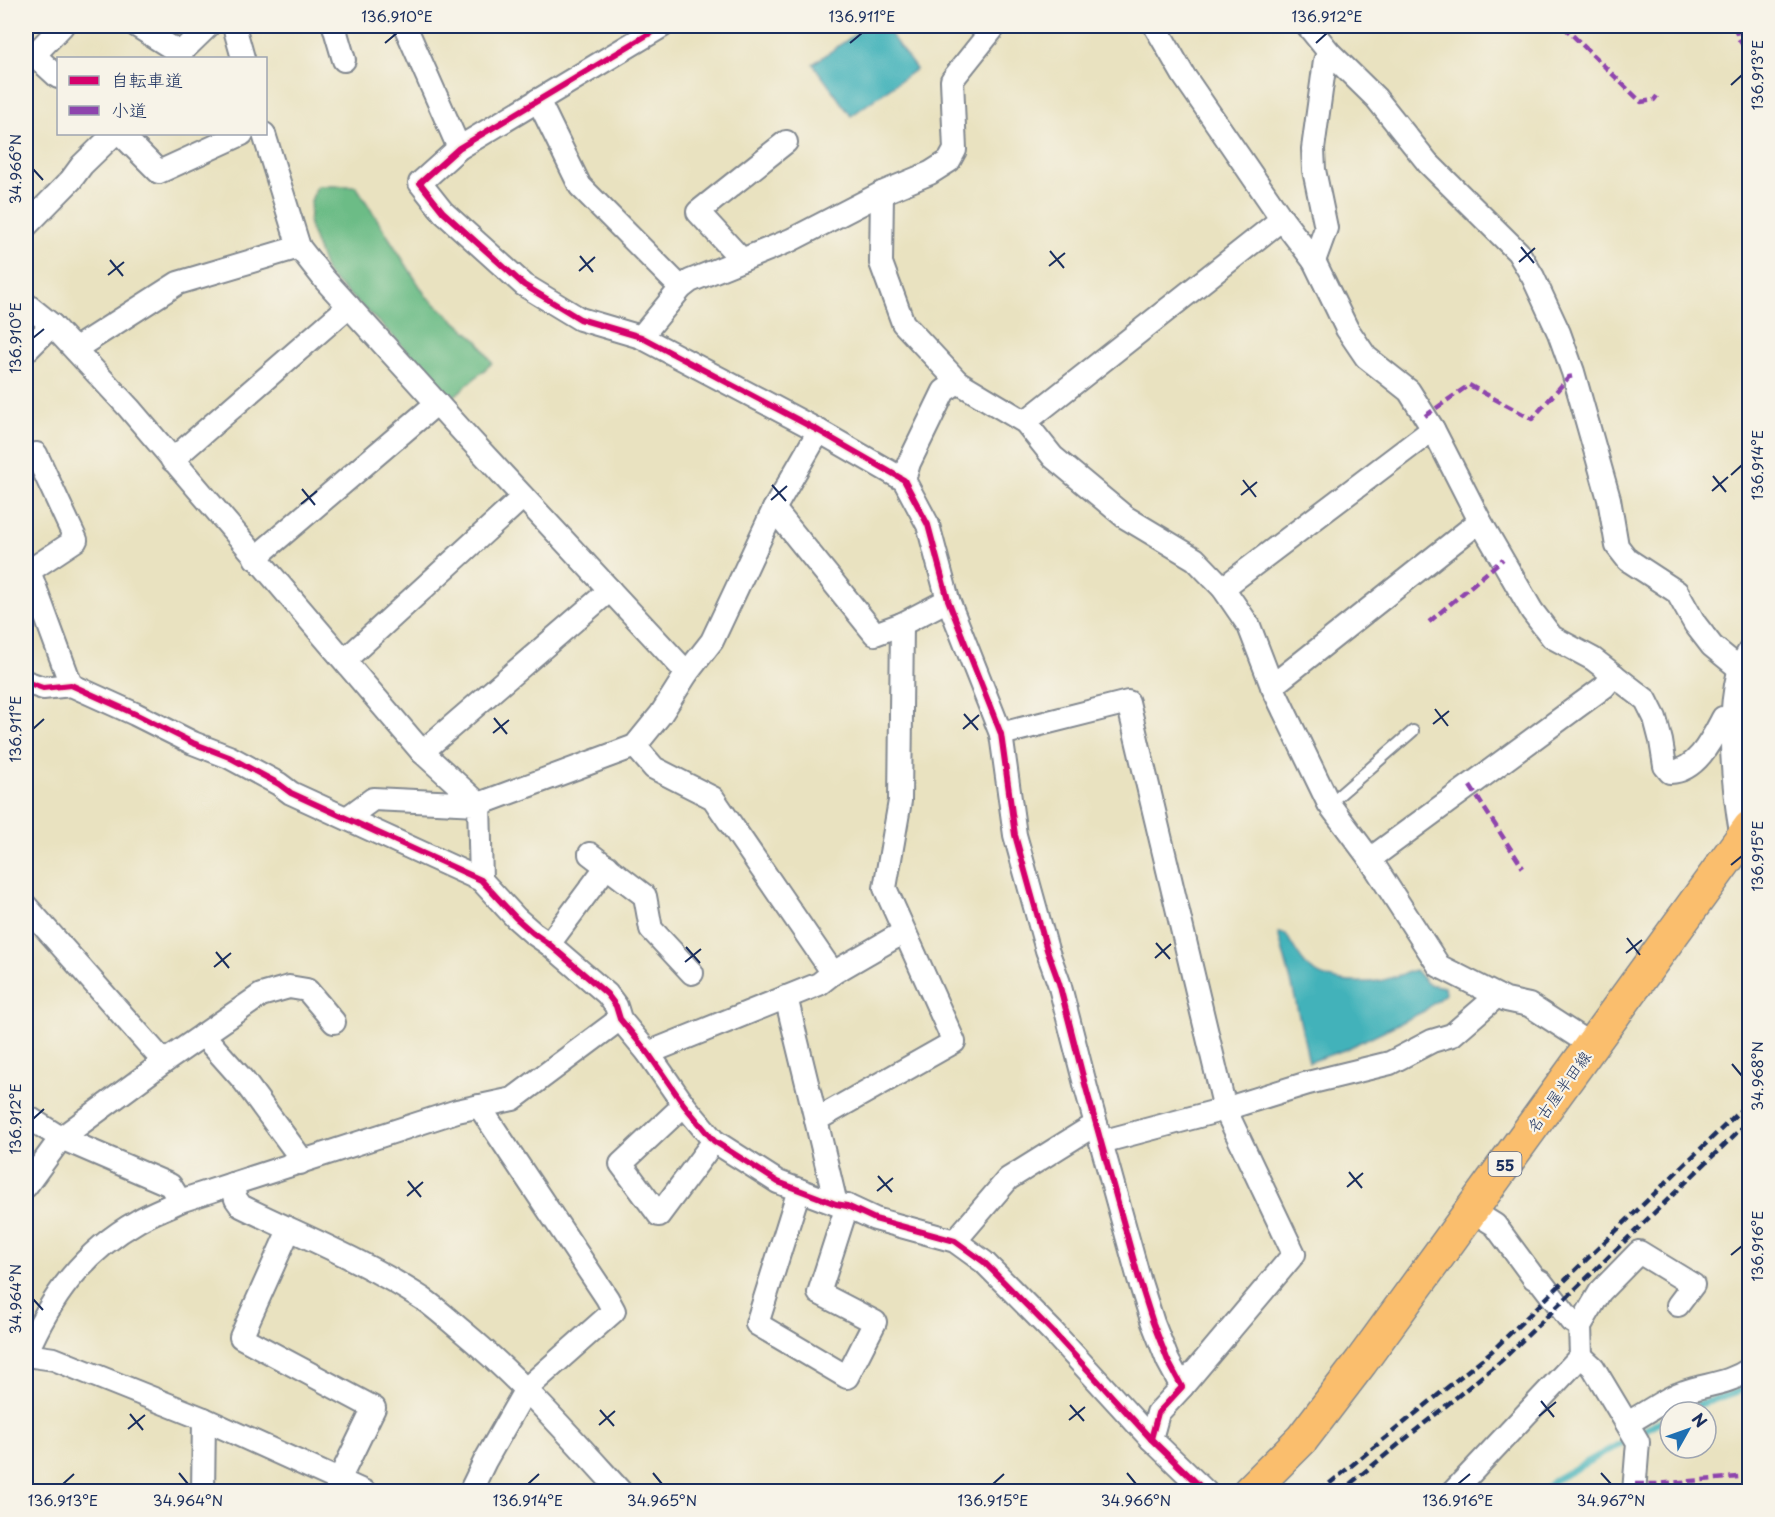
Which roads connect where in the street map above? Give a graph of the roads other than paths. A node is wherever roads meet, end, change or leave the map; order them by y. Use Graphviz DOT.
graph roads {
  1 [pos="63,26"];
  2 [pos="137,26"];
  3 [pos="208,26"];
  4 [pos="234,26"];
  5 [pos="334,26"];
  6 [pos="405,26"];
  7 [pos="662,26"];
  8 [pos="995,26"];
  9 [pos="1155,26"];
  10 [pos="1308,26"];
  11 [pos="1329,51"];
  12 [pos="178,56"];
  13 [pos="243,57"];
  14 [pos="344,60"];
  15 [pos="57,76"];
  16 [pos="538,100"];
  17 [pos="113,135"];
  18 [pos="122,135"];
  19 [pos="240,135"];
  20 [pos="264,135"];
  21 [pos="786,142"];
  22 [pos="459,148"];
  23 [pos="882,193"];
  24 [pos="1282,219"];
  25 [pos="26,226"];
  26 [pos="299,248"];
  27 [pos="742,260"];
  28 [pos="1314,261"];
  29 [pos="681,288"];
  30 [pos="26,304"];
  31 [pos="349,306"];
  32 [pos="52,325"];
  33 [pos="641,338"];
  34 [pos="75,349"];
  35 [pos="26,351"];
  36 [pos="958,382"];
  37 [pos="437,403"];
  38 [pos="1025,422"];
  39 [pos="1433,429"];
  40 [pos="819,431"];
  41 [pos="27,456"];
  42 [pos="172,460"];
  43 [pos="904,480"];
  44 [pos="523,497"];
  45 [pos="774,509"];
  46 [pos="1480,521"];
  47 [pos="255,558"];
  48 [pos="27,572"];
  49 [pos="1223,588"];
  50 [pos="610,590"];
  51 [pos="948,600"];
  52 [pos="902,624"];
  53 [pos="345,660"];
  54 [pos="1744,660"];
  55 [pos="687,673"];
  56 [pos="1614,675"];
  57 [pos="26,682"];
  58 [pos="71,685"];
  59 [pos="1272,686"];
  60 [pos="1733,719"];
  61 [pos="1413,731"];
  62 [pos="1001,734"];
  63 [pos="635,746"];
  64 [pos="422,752"];
  65 [pos="480,804"];
  66 [pos="1329,804"];
  67 [pos="347,819"];
  68 [pos="1746,833"];
  69 [pos="1370,859"];
  70 [pos="481,880"];
  71 [pos="26,906"];
  72 [pos="904,932"];
  73 [pos="549,944"];
  74 [pos="692,973"];
  75 [pos="833,973"];
  76 [pos="1497,996"];
  77 [pos="786,997"];
  78 [pos="620,1020"];
  79 [pos="334,1022"];
  80 [pos="203,1035"];
  81 [pos="1591,1045"];
  82 [pos="648,1053"];
  83 [pos="164,1062"];
  84 [pos="684,1105"];
  85 [pos="479,1106"];
  86 [pos="1225,1109"];
  87 [pos="26,1116"];
  88 [pos="816,1120"];
  89 [pos="1098,1133"];
  90 [pos="61,1138"];
  91 [pos="714,1141"];
  92 [pos="300,1163"];
  93 [pos="232,1185"];
  94 [pos="26,1186"];
  95 [pos="799,1190"];
  96 [pos="180,1201"];
  97 [pos="842,1205"];
  98 [pos="1472,1210"];
  99 [pos="289,1230"];
  100 [pos="955,1241"];
  101 [pos="1678,1305"];
  102 [pos="1580,1326"];
  103 [pos="26,1354"];
  104 [pos="1581,1356"];
  105 [pos="1749,1370"];
  106 [pos="1182,1387"];
  107 [pos="526,1389"];
  108 [pos="204,1419"];
  109 [pos="1631,1431"];
  110 [pos="1151,1439"];
  111 [pos="338,1486"];
  112 [pos="203,1491"];
  113 [pos="365,1491"];
  114 [pos="470,1491"];
  115 [pos="621,1491"];
  116 [pos="1206,1491"];
  117 [pos="1249,1491"];
  118 [pos="1453,1491"];
  119 [pos="1634,1491"];
  1 -- 15 [label="street"];
  2 -- 12 [label="street"];
  3 -- 12 [label="street"];
  4 -- 13 [label="street"];
  5 -- 14 [label="street"];
  6 -- 22 [label="street"];
  7 -- 16 [label="street"];
  8 -- 23 [label="street"];
  9 -- 24 [label="street"];
  10 -- 11 [label="street"];
  11 -- 28 [label="street"];
  11 -- 54 [label="street"];
  16 -- 22 [label="street"];
  16 -- 29 [label="street"];
  17 -- 25 [label="street"];
  18 -- 19 [label="street"];
  20 -- 26 [label="street"];
  21 -- 27 [label="street"];
  22 -- 33 [label="street"];
  23 -- 27 [label="street"];
  23 -- 36 [label="street"];
  24 -- 28 [label="street"];
  24 -- 38 [label="street"];
  26 -- 31 [label="street"];
  26 -- 34 [label="street"];
  27 -- 29 [label="street"];
  28 -- 39 [label="street"];
  29 -- 33 [label="street"];
  30 -- 32 [label="street"];
  31 -- 37 [label="street"];
  31 -- 42 [label="street"];
  32 -- 34 [label="street"];
  32 -- 35 [label="street"];
  33 -- 40 [label="street"];
  34 -- 42 [label="street"];
  36 -- 38 [label="street"];
  36 -- 43 [label="street"];
  37 -- 44 [label="street"];
  37 -- 47 [label="street"];
  38 -- 49 [label="street"];
  39 -- 46 [label="street"];
  39 -- 49 [label="street"];
  40 -- 43 [label="street"];
  40 -- 45 [label="street"];
  41 -- 48 [label="street"];
  42 -- 47 [label="street"];
  43 -- 51 [label="street"];
  44 -- 50 [label="street"];
  44 -- 53 [label="street"];
  45 -- 52 [label="street"];
  45 -- 55 [label="street"];
  46 -- 56 [label="street"];
  46 -- 59 [label="street"];
  47 -- 53 [label="street"];
  48 -- 58 [label="street"];
  49 -- 59 [label="street"];
  50 -- 55 [label="street"];
  50 -- 64 [label="street"];
  51 -- 52 [label="street"];
  51 -- 62 [label="street"];
  52 -- 72 [label="street"];
  53 -- 64 [label="street"];
  54 -- 60 [label="street"];
  55 -- 63 [label="street"];
  56 -- 60 [label="street"];
  56 -- 69 [label="street"];
  57 -- 58 [label="street"];
  58 -- 67 [label="street"];
  59 -- 66 [label="street"];
  60 -- 68 [label="street"];
  61 -- 66 [label="lane"];
  62 -- 86 [label="street"];
  62 -- 89 [label="street"];
  63 -- 65 [label="street"];
  63 -- 75 [label="street"];
  64 -- 65 [label="street"];
  65 -- 67 [label="street"];
  65 -- 70 [label="street"];
  66 -- 69 [label="street"];
  67 -- 70 [label="street"];
  68 -- 81 [label="main road, 名古屋半田線 / 55"];
  69 -- 76 [label="street"];
  70 -- 73 [label="street"];
  71 -- 83 [label="street"];
  72 -- 75 [label="street"];
  72 -- 88 [label="street"];
  73 -- 74 [label="street"];
  73 -- 78 [label="street"];
  75 -- 77 [label="street"];
  76 -- 81 [label="street"];
  76 -- 86 [label="street"];
  77 -- 82 [label="street"];
  77 -- 88 [label="street"];
  78 -- 82 [label="street"];
  78 -- 85 [label="street"];
  79 -- 80 [label="street"];
  80 -- 83 [label="street"];
  80 -- 92 [label="street"];
  81 -- 98 [label="main road, 名古屋半田線 / 55"];
  82 -- 84 [label="street"];
  83 -- 90 [label="street"];
  84 -- 91 [label="street"];
  84 -- 91 [label="street"];
  85 -- 92 [label="street"];
  85 -- 107 [label="street"];
  86 -- 89 [label="street"];
  86 -- 106 [label="street"];
  87 -- 90 [label="street"];
  88 -- 97 [label="street"];
  89 -- 100 [label="street"];
  89 -- 106 [label="street"];
  90 -- 94 [label="street"];
  90 -- 96 [label="street"];
  91 -- 95 [label="street"];
  92 -- 93 [label="street"];
  93 -- 96 [label="street"];
  93 -- 99 [label="street"];
  95 -- 97 [label="street"];
  95 -- 97 [label="street"];
  96 -- 103 [label="street"];
  97 -- 100 [label="street"];
  98 -- 102 [label="street"];
  98 -- 117 [label="main road, 名古屋半田線 / 55"];
  99 -- 107 [label="street"];
  99 -- 111 [label="street"];
  100 -- 110 [label="street"];
  101 -- 102 [label="street"];
  102 -- 104 [label="street"];
  103 -- 108 [label="street"];
  104 -- 109 [label="street"];
  104 -- 118 [label="street"];
  105 -- 109 [label="street"];
  106 -- 110 [label="street"];
  107 -- 114 [label="street"];
  107 -- 115 [label="street"];
  108 -- 111 [label="street"];
  108 -- 112 [label="street"];
  109 -- 119 [label="street"];
  110 -- 116 [label="street"];
  111 -- 113 [label="street"];
}
